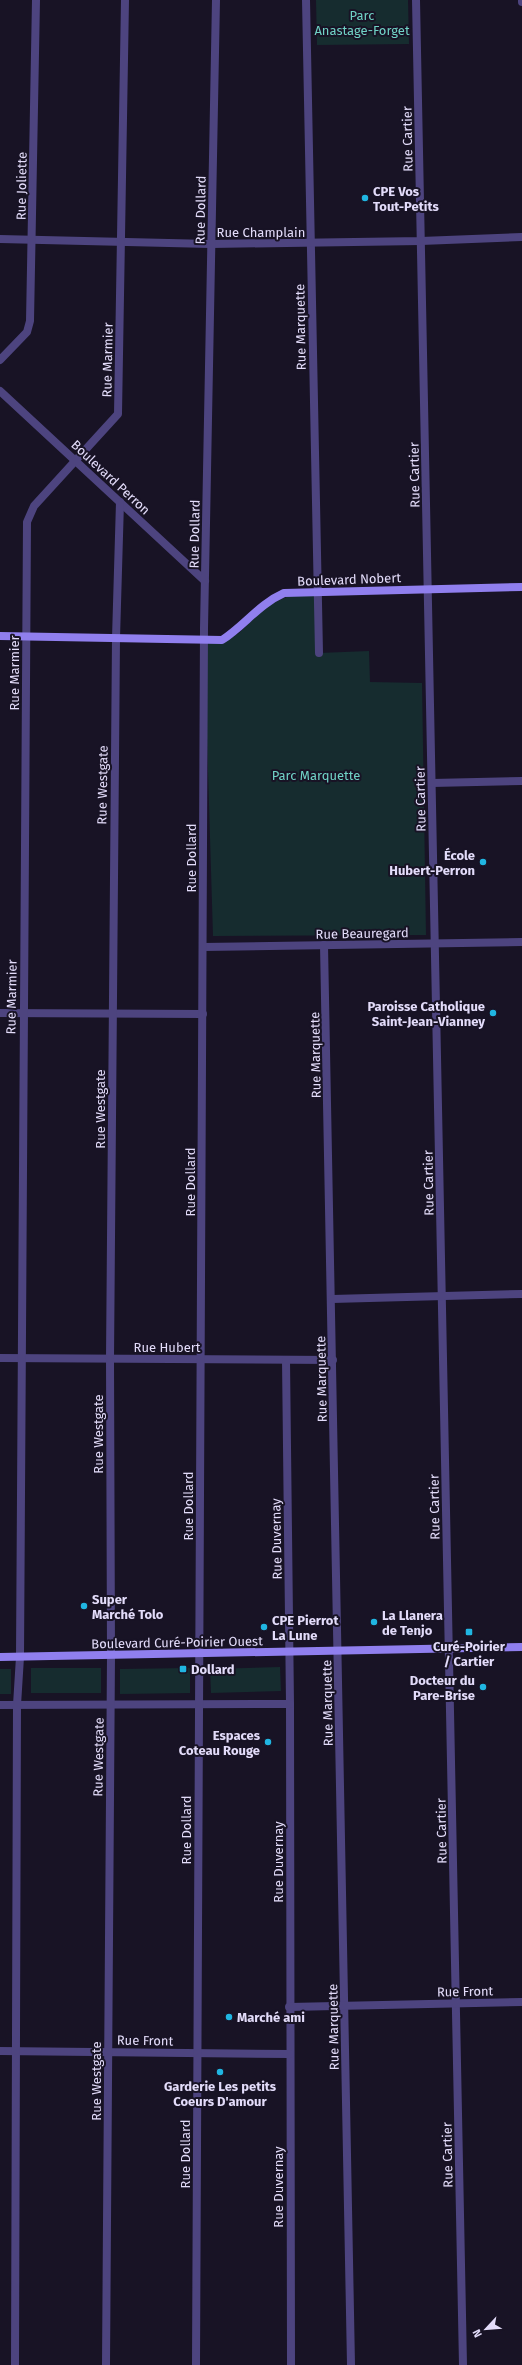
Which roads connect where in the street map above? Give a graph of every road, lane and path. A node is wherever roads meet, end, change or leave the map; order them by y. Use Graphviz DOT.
graph roads {
  1 [pos="36,0"];
  2 [pos="125,0"];
  3 [pos="216,0"];
  4 [pos="306,0"];
  5 [pos="416,0"];
  6 [pos="522,237"];
  7 [pos="0,239"];
  8 [pos="32,239"];
  9 [pos="121,241"];
  10 [pos="421,241"];
  11 [pos="310,243"];
  12 [pos="211,244"];
  13 [pos="0,360"];
  14 [pos="0,391"];
  15 [pos="76,462"];
  16 [pos="120,502"];
  17 [pos="205,581"];
  18 [pos="522,587"];
  19 [pos="428,589"];
  20 [pos="318,591"];
  21 [pos="0,636"];
  22 [pos="27,636"];
  23 [pos="116,638"];
  24 [pos="204,639"];
  25 [pos="319,653"];
  26 [pos="522,781"];
  27 [pos="432,783"];
  28 [pos="522,942"];
  29 [pos="435,944"];
  30 [pos="324,945"];
  31 [pos="203,947"];
  32 [pos="0,1013"];
  33 [pos="23,1013"];
  34 [pos="112,1014"];
  35 [pos="202,1014"];
  36 [pos="522,1294"];
  37 [pos="442,1296"];
  38 [pos="332,1299"];
  39 [pos="0,1358"];
  40 [pos="21,1358"];
  41 [pos="110,1359"];
  42 [pos="201,1359"];
  43 [pos="286,1360"];
  44 [pos="333,1360"];
  45 [pos="522,1647"];
  46 [pos="449,1648"];
  47 [pos="338,1651"];
  48 [pos="289,1652"];
  49 [pos="199,1653"];
  50 [pos="111,1655"];
  51 [pos="0,1657"];
  52 [pos="20,1657"];
  53 [pos="290,1704"];
  54 [pos="0,1705"];
  55 [pos="17,1705"];
  56 [pos="111,1705"];
  57 [pos="199,1705"];
  58 [pos="522,2002"];
  59 [pos="456,2003"];
  60 [pos="344,2006"];
  61 [pos="289,2007"];
  62 [pos="0,2051"];
  63 [pos="17,2051"];
  64 [pos="108,2051"];
  65 [pos="197,2053"];
  66 [pos="290,2054"];
  67 [pos="15,2365"];
  68 [pos="106,2365"];
  69 [pos="196,2365"];
  70 [pos="291,2365"];
  71 [pos="351,2365"];
  72 [pos="463,2365"];
  1 -- 8 [label="street, Rue Joliette"];
  2 -- 9 [label="street, Rue Marmier"];
  3 -- 12 [label="street, Rue Dollard"];
  4 -- 11 [label="street, Rue Marquette"];
  5 -- 10 [label="street, Rue Cartier"];
  6 -- 10 [label="street, Rue Champlain"];
  7 -- 8 [label="street, Rue Champlain"];
  8 -- 9 [label="street, Rue Champlain"];
  8 -- 13 [label="street, Rue Joliette"];
  9 -- 12 [label="street, Rue Champlain"];
  9 -- 15 [label="street, Rue Marmier"];
  10 -- 11 [label="street, Rue Champlain"];
  10 -- 19 [label="street, Rue Cartier"];
  11 -- 12 [label="street, Rue Champlain"];
  11 -- 20 [label="street, Rue Marquette"];
  12 -- 17 [label="street, Rue Dollard"];
  14 -- 15 [label="street, Boulevard Perron"];
  15 -- 16 [label="street, Boulevard Perron"];
  15 -- 22 [label="street, Rue Marmier"];
  16 -- 17 [label="street, Boulevard Perron"];
  16 -- 23 [label="street, Rue Westgate"];
  17 -- 24 [label="street, Rue Dollard"];
  18 -- 19 [label="street, Boulevard Nobert"];
  19 -- 20 [label="street, Boulevard Nobert"];
  19 -- 27 [label="street, Rue Cartier"];
  20 -- 24 [label="street, Boulevard Nobert"];
  20 -- 25 [label="street, Rue Marquette"];
  21 -- 22 [label="street, Boulevard Nobert"];
  22 -- 23 [label="street, Boulevard Nobert"];
  22 -- 33 [label="street, Rue Marmier"];
  23 -- 24 [label="street, Boulevard Nobert"];
  23 -- 34 [label="street, Rue Westgate"];
  24 -- 31 [label="street, Rue Dollard"];
  26 -- 27 [label="street"];
  27 -- 29 [label="street, Rue Cartier"];
  28 -- 29 [label="street, Rue Beauregard"];
  29 -- 30 [label="street, Rue Beauregard"];
  29 -- 37 [label="street, Rue Cartier"];
  30 -- 31 [label="street, Rue Beauregard"];
  30 -- 38 [label="street, Rue Marquette"];
  31 -- 35 [label="street, Rue Dollard"];
  32 -- 33 [label="street"];
  33 -- 34 [label="street"];
  33 -- 40 [label="street, Rue Marmier"];
  34 -- 35 [label="street"];
  34 -- 41 [label="street, Rue Westgate"];
  35 -- 42 [label="street, Rue Dollard"];
  36 -- 37 [label="street"];
  37 -- 38 [label="street"];
  37 -- 46 [label="street, Rue Cartier"];
  38 -- 44 [label="street, Rue Marquette"];
  39 -- 40 [label="street, Rue Hubert"];
  40 -- 41 [label="street, Rue Hubert"];
  40 -- 52 [label="street, Rue Marmier"];
  41 -- 42 [label="street, Rue Hubert"];
  41 -- 50 [label="street, Rue Westgate"];
  42 -- 43 [label="street, Rue Hubert"];
  42 -- 49 [label="street, Rue Dollard"];
  43 -- 44 [label="street, Rue Hubert"];
  43 -- 48 [label="street, Rue Duvernay"];
  44 -- 47 [label="street, Rue Marquette"];
  45 -- 46 [label="street, Boulevard Curé-Poirier Ouest"];
  46 -- 47 [label="street, Boulevard Curé-Poirier Ouest"];
  46 -- 59 [label="street, Rue Cartier"];
  47 -- 48 [label="street, Boulevard Curé-Poirier Ouest"];
  47 -- 60 [label="street, Rue Marquette"];
  48 -- 49 [label="street, Boulevard Curé-Poirier Ouest"];
  48 -- 53 [label="street, Rue Duvernay"];
  49 -- 50 [label="street, Boulevard Curé-Poirier Ouest"];
  49 -- 57 [label="street, Rue Dollard"];
  50 -- 52 [label="street, Boulevard Curé-Poirier Ouest"];
  50 -- 56 [label="street, Rue Westgate"];
  51 -- 52 [label="street, Boulevard Curé-Poirier Ouest"];
  52 -- 55 [label="street, Rue Marmier"];
  53 -- 57 [label="street"];
  53 -- 61 [label="street, Rue Duvernay"];
  54 -- 55 [label="street"];
  55 -- 56 [label="street"];
  55 -- 63 [label="street, Rue Marmier"];
  56 -- 57 [label="street"];
  56 -- 64 [label="street, Rue Westgate"];
  57 -- 65 [label="street, Rue Dollard"];
  58 -- 59 [label="street, Rue Front"];
  59 -- 60 [label="street, Rue Front"];
  59 -- 72 [label="street, Rue Cartier"];
  60 -- 61 [label="street, Rue Front"];
  60 -- 71 [label="street, Rue Marquette"];
  61 -- 66 [label="street, Rue Duvernay"];
  62 -- 63 [label="street, Rue Front"];
  63 -- 64 [label="street, Rue Front"];
  63 -- 67 [label="street, Rue Marmier"];
  64 -- 65 [label="street, Rue Front"];
  64 -- 68 [label="street, Rue Westgate"];
  65 -- 66 [label="street, Rue Front"];
  65 -- 69 [label="street, Rue Dollard"];
  66 -- 70 [label="street, Rue Duvernay"];
}
